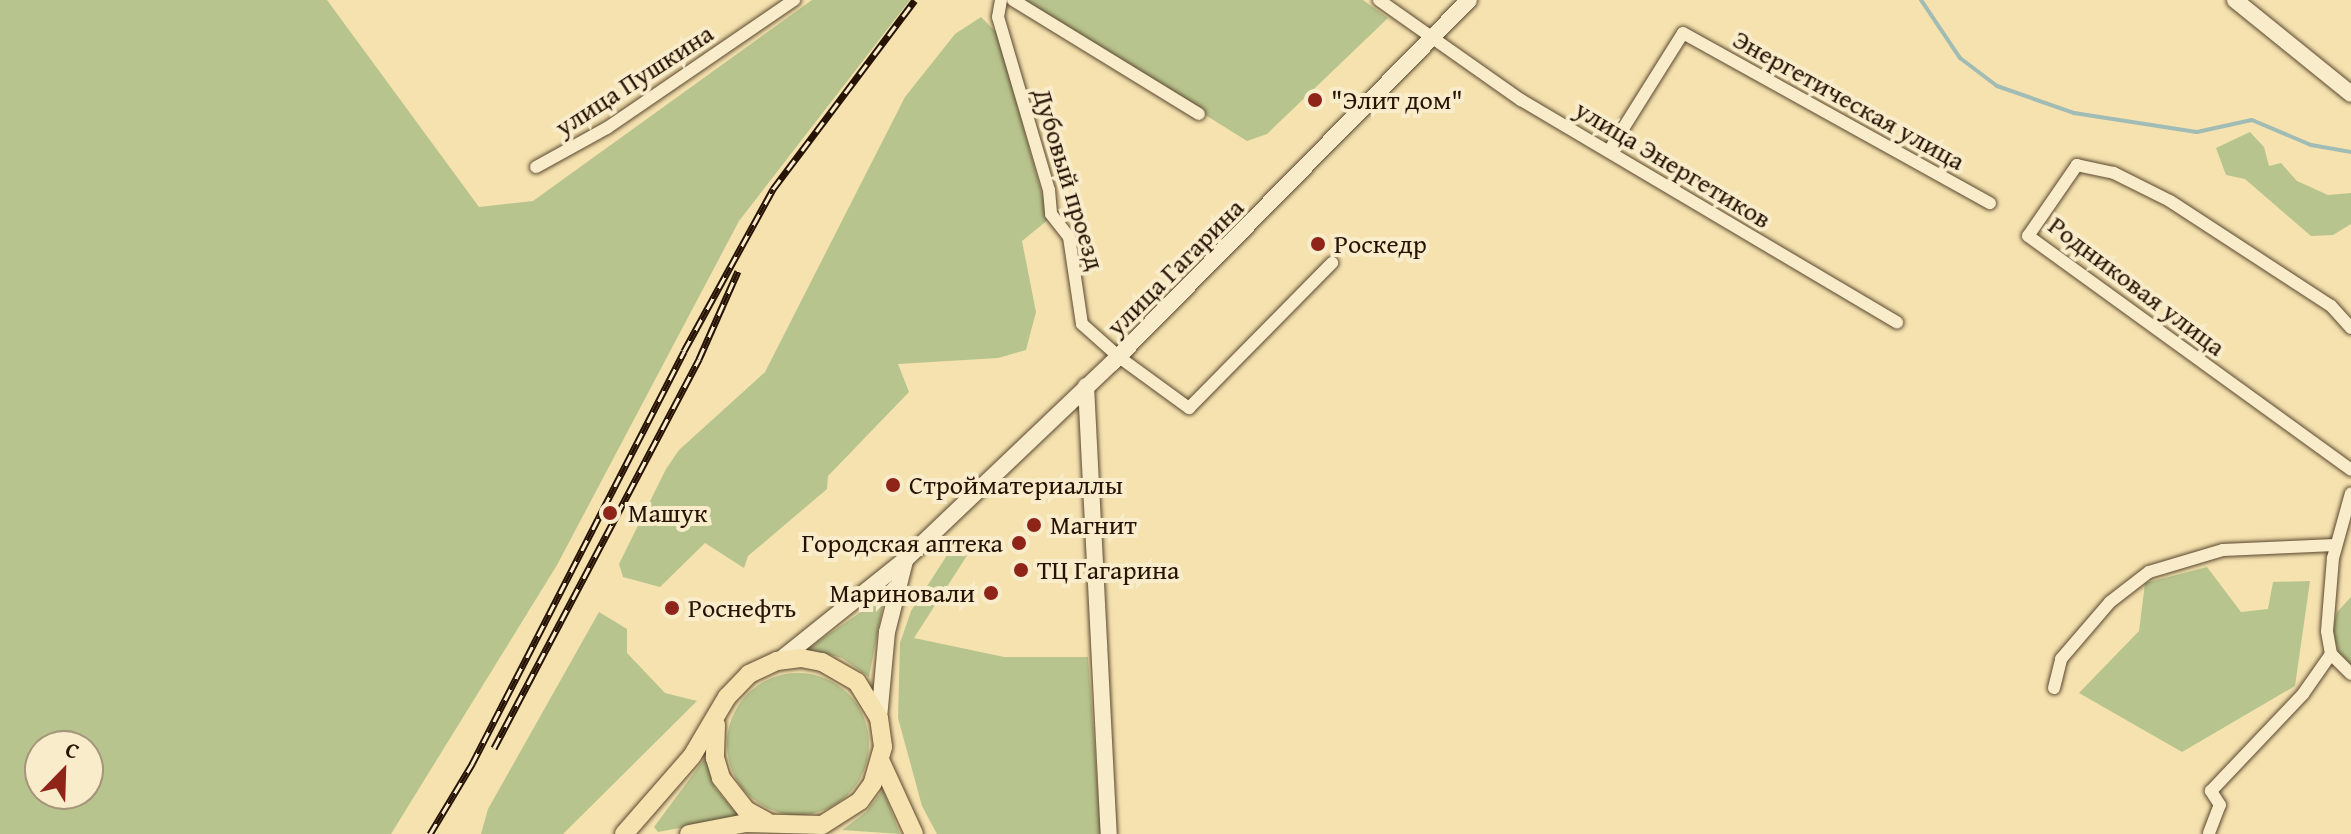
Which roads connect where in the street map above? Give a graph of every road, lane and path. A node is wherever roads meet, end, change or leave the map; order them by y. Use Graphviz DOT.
graph roads {
  1 [pos="794,0"];
  2 [pos="1001,0"];
  3 [pos="1013,0"];
  4 [pos="1379,0"];
  5 [pos="1469,0"];
  6 [pos="2235,0"];
  7 [pos="1433,35"];
  8 [pos="2351,94"];
  9 [pos="1199,114"];
  10 [pos="1609,151"];
  11 [pos="536,167"];
  12 [pos="1990,203"];
  13 [pos="1332,263"];
  14 [pos="1897,322"];
  15 [pos="2351,328"];
  16 [pos="1119,357"];
  17 [pos="1086,386"];
  18 [pos="2351,470"];
  19 [pos="2351,493"];
  20 [pos="2335,545"];
  21 [pos="906,559"];
  22 [pos="2331,654"];
  23 [pos="780,660"];
  24 [pos="2351,674"];
  25 [pos="2054,688"];
  26 [pos="717,718"];
  27 [pos="879,718"];
  28 [pos="881,762"];
  29 [pos="799,829"];
  30 [pos="2209,833"];
  31 [pos="624,834"];
  32 [pos="689,834"];
  33 [pos="914,834"];
  34 [pos="1109,834"];
  1 -- 11 [label="street, улица Пушкина"];
  2 -- 16 [label="street, Дубовый проезд"];
  3 -- 9 [label="street"];
  4 -- 7 [label="street, улица Энергетиков"];
  5 -- 7 [label="main road, улица Гагарина"];
  6 -- 8 [label="main road"];
  7 -- 10 [label="street, улица Энергетиков"];
  7 -- 16 [label="main road, улица Гагарина"];
  10 -- 12 [label="street, Энергетическая улица"];
  10 -- 14 [label="street, улица Энергетиков"];
  13 -- 16 [label="street, Дубовый проезд"];
  15 -- 18 [label="street, Родниковая улица"];
  16 -- 17 [label="main road, улица Гагарина"];
  17 -- 21 [label="main road, улица Гагарина"];
  17 -- 34 [label="main road"];
  19 -- 20 [label="street"];
  20 -- 22 [label="street"];
  20 -- 25 [label="street"];
  21 -- 23 [label="main road, улица Гагарина"];
  21 -- 27 [label="main road"];
  22 -- 24 [label="street"];
  22 -- 30 [label="street"];
  23 -- 26 [label="main road"];
  23 -- 27 [label="main road"];
  26 -- 29 [label="main road"];
  26 -- 31 [label="main road"];
  27 -- 28 [label="main road"];
  28 -- 29 [label="main road"];
  28 -- 33 [label="main road"];
  29 -- 32 [label="main road"];
}
